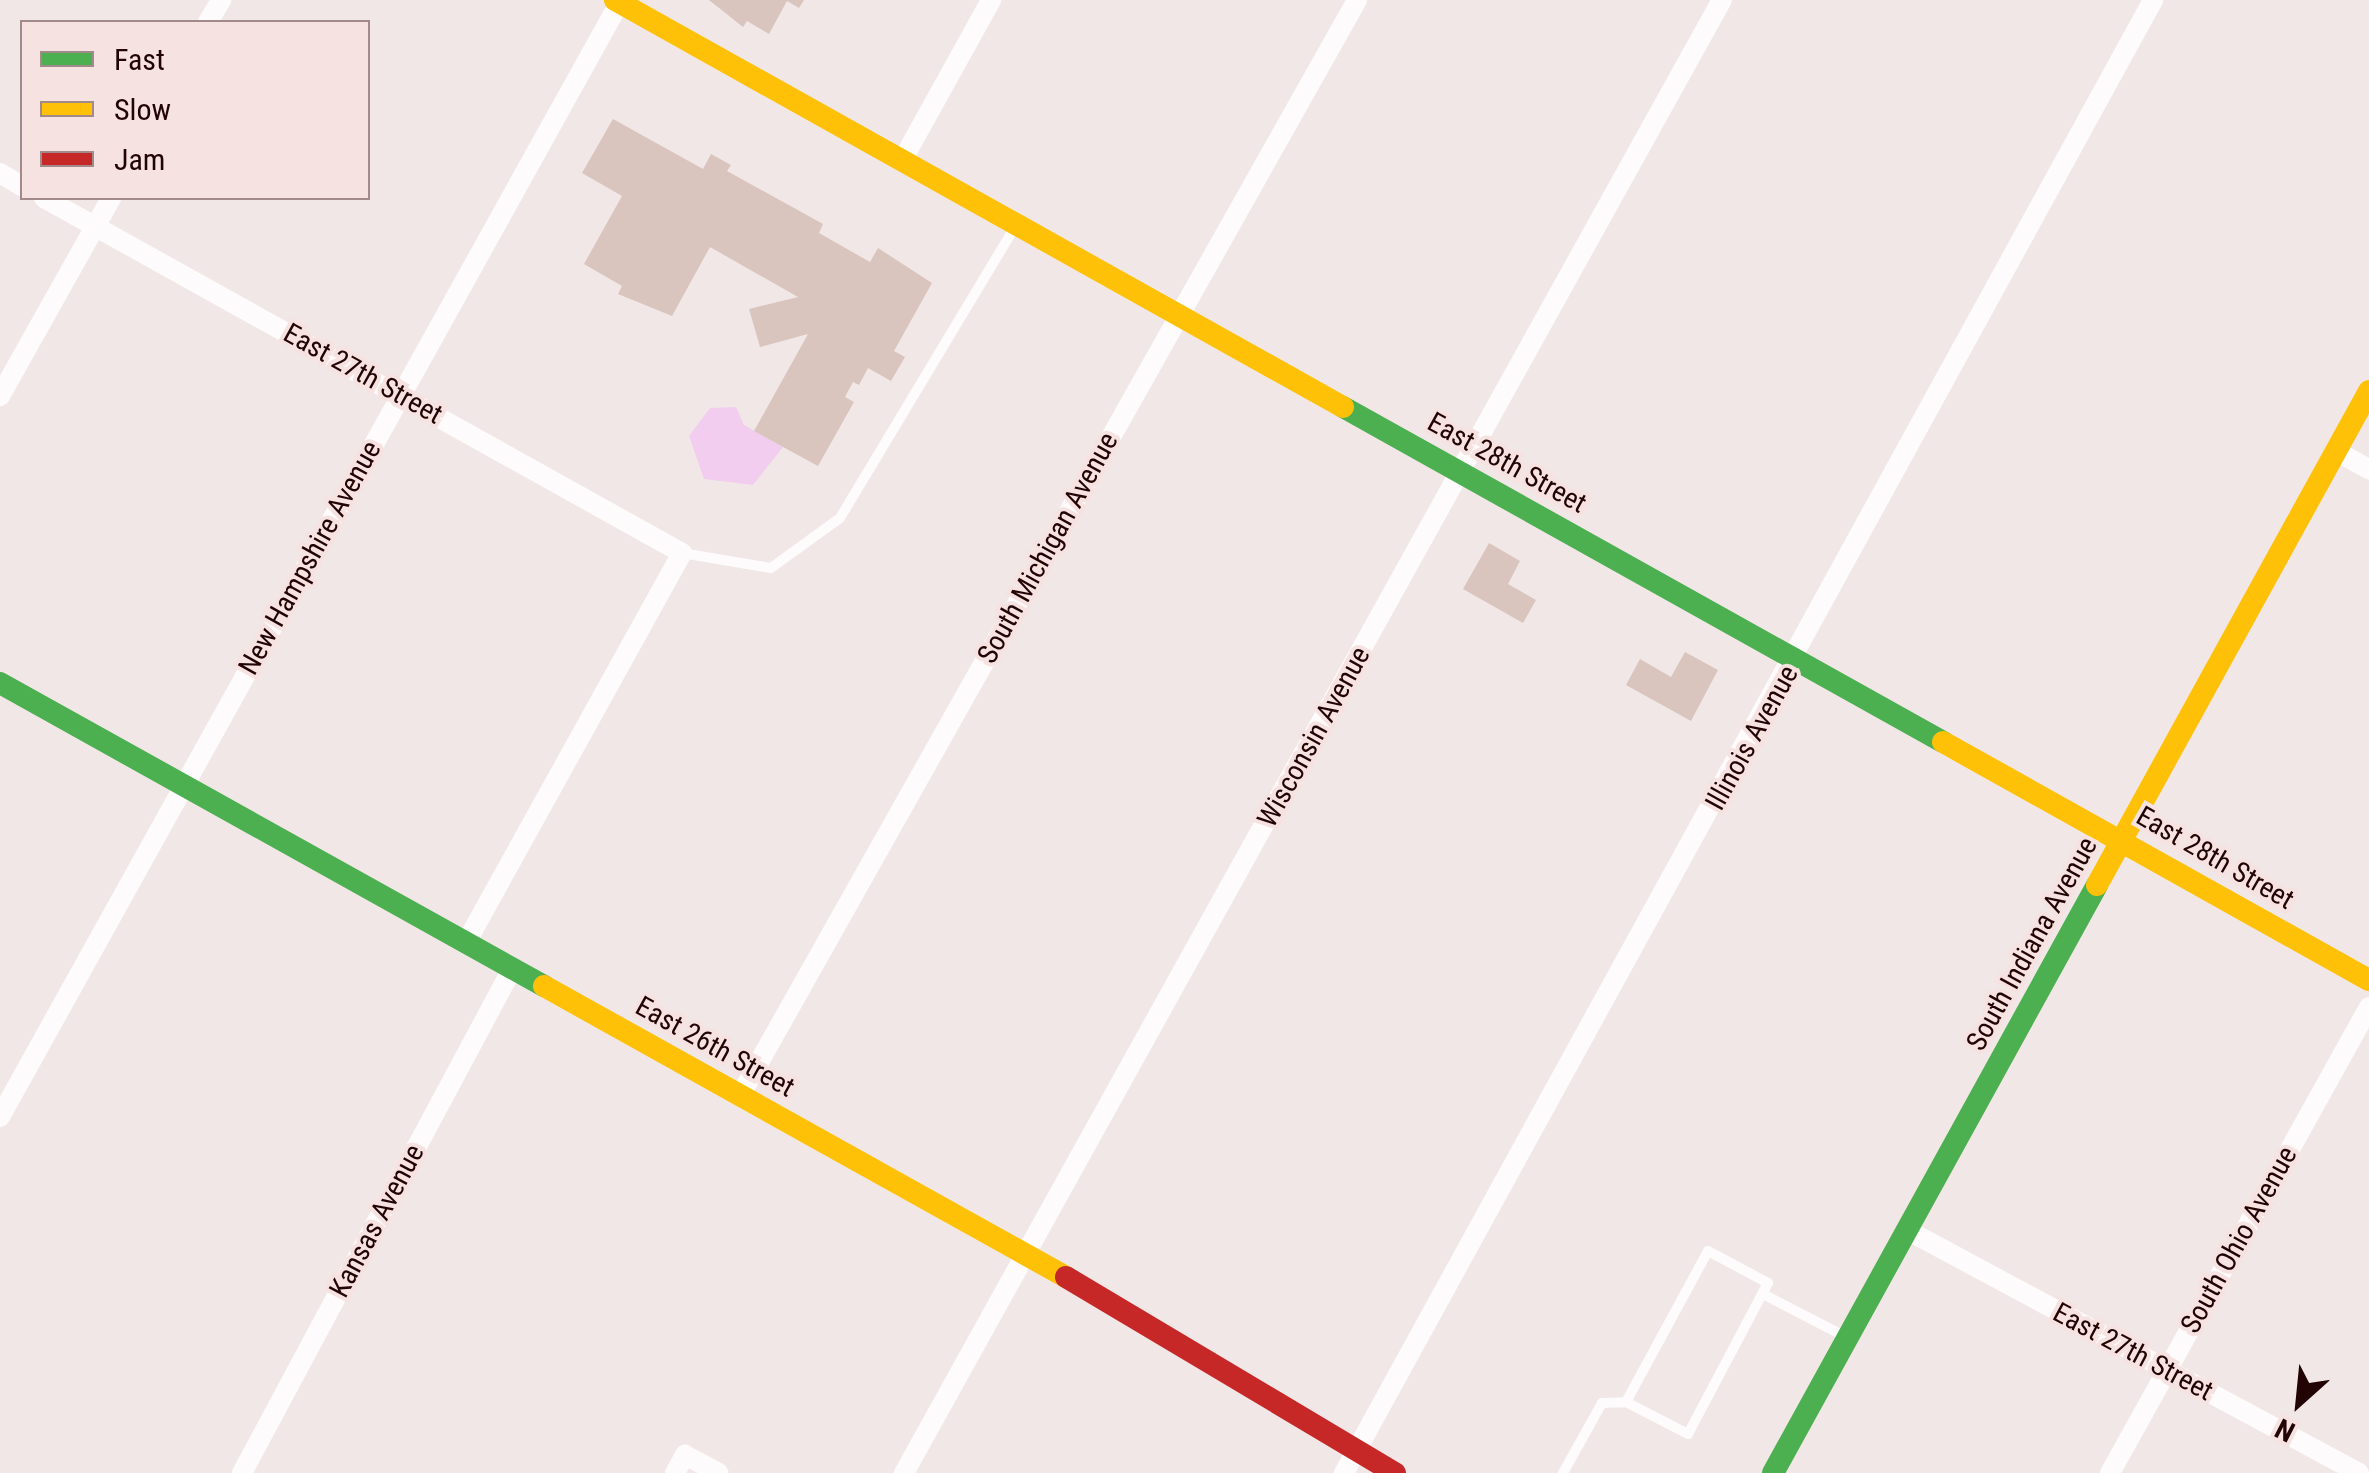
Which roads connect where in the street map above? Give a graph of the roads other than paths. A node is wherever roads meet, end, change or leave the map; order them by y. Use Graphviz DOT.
graph roads {
  1 [pos="992,0"];
  2 [pos="1356,0"];
  3 [pos="1722,0"];
  4 [pos="2154,0"];
  5 [pos="618,1"];
  6 [pos="902,160"];
  7 [pos="48,200"];
  8 [pos="109,200"];
  9 [pos="1018,223"];
  10 [pos="95,226"];
  11 [pos="1180,314"];
  12 [pos="2369,391"];
  13 [pos="400,394"];
  14 [pos="0,396"];
  15 [pos="2336,451"];
  16 [pos="2369,469"];
  17 [pos="1462,472"];
  18 [pos="682,553"];
  19 [pos="1796,658"];
  20 [pos="0,683"];
  21 [pos="184,785"];
  22 [pos="2124,840"];
  23 [pos="466,943"];
  24 [pos="512,969"];
  25 [pos="2369,980"];
  26 [pos="2369,1007"];
  27 [pos="740,1096"];
  28 [pos="0,1117"];
  29 [pos="1907,1230"];
  30 [pos="1026,1254"];
  31 [pos="1762,1294"];
  32 [pos="1848,1338"];
  33 [pos="2167,1370"];
  34 [pos="1626,1402"];
  35 [pos="1359,1446"];
  36 [pos="242,1473"];
  37 [pos="675,1473"];
  38 [pos="719,1473"];
  39 [pos="904,1473"];
  40 [pos="1344,1473"];
  41 [pos="1395,1473"];
  42 [pos="1563,1473"];
  43 [pos="1773,1473"];
  44 [pos="2110,1473"];
  45 [pos="2359,1473"];
  1 -- 6 [label="street"];
  2 -- 11 [label="street, South Michigan Avenue"];
  3 -- 17 [label="street, Wisconsin Avenue"];
  4 -- 19 [label="street, Illinois Avenue"];
  5 -- 6 [label="street, East 28th Street"];
  5 -- 13 [label="street, New Hampshire Avenue"];
  6 -- 9 [label="street, East 28th Street"];
  7 -- 10 [label="street, East 27th Street"];
  8 -- 10 [label="street"];
  9 -- 11 [label="street, East 28th Street"];
  9 -- 18 [label="lane"];
  10 -- 13 [label="street, East 27th Street"];
  10 -- 14 [label="street"];
  11 -- 17 [label="street, East 28th Street"];
  11 -- 27 [label="street, South Michigan Avenue"];
  12 -- 15 [label="street, South Indiana Avenue"];
  13 -- 18 [label="street, East 27th Street"];
  13 -- 21 [label="street, New Hampshire Avenue"];
  15 -- 16 [label="street"];
  15 -- 22 [label="street, South Indiana Avenue"];
  17 -- 19 [label="street, East 28th Street"];
  17 -- 30 [label="street, Wisconsin Avenue"];
  18 -- 23 [label="street"];
  19 -- 22 [label="street, East 28th Street"];
  19 -- 35 [label="street, Illinois Avenue"];
  20 -- 21 [label="street, East 26th Street"];
  21 -- 23 [label="street, East 26th Street"];
  21 -- 28 [label="street, New Hampshire Avenue"];
  22 -- 25 [label="street, East 28th Street"];
  22 -- 29 [label="street, South Indiana Avenue"];
  23 -- 24 [label="street, East 26th Street"];
  24 -- 27 [label="street, East 26th Street"];
  24 -- 36 [label="street, Kansas Avenue"];
  26 -- 33 [label="street, South Ohio Avenue"];
  27 -- 30 [label="street, East 26th Street"];
  29 -- 32 [label="street, South Indiana Avenue"];
  29 -- 33 [label="street, East 27th Street"];
  30 -- 35 [label="street, East 26th Street"];
  30 -- 39 [label="street, Wisconsin Avenue"];
  31 -- 32 [label="lane"];
  31 -- 34 [label="lane"];
  31 -- 34 [label="lane"];
  32 -- 43 [label="street, South Indiana Avenue"];
  33 -- 44 [label="street, South Ohio Avenue"];
  33 -- 45 [label="street, East 27th Street"];
  34 -- 42 [label="lane"];
  35 -- 40 [label="street, Illinois Avenue"];
  35 -- 41 [label="street, East 26th Street"];
  37 -- 38 [label="street"];
}
